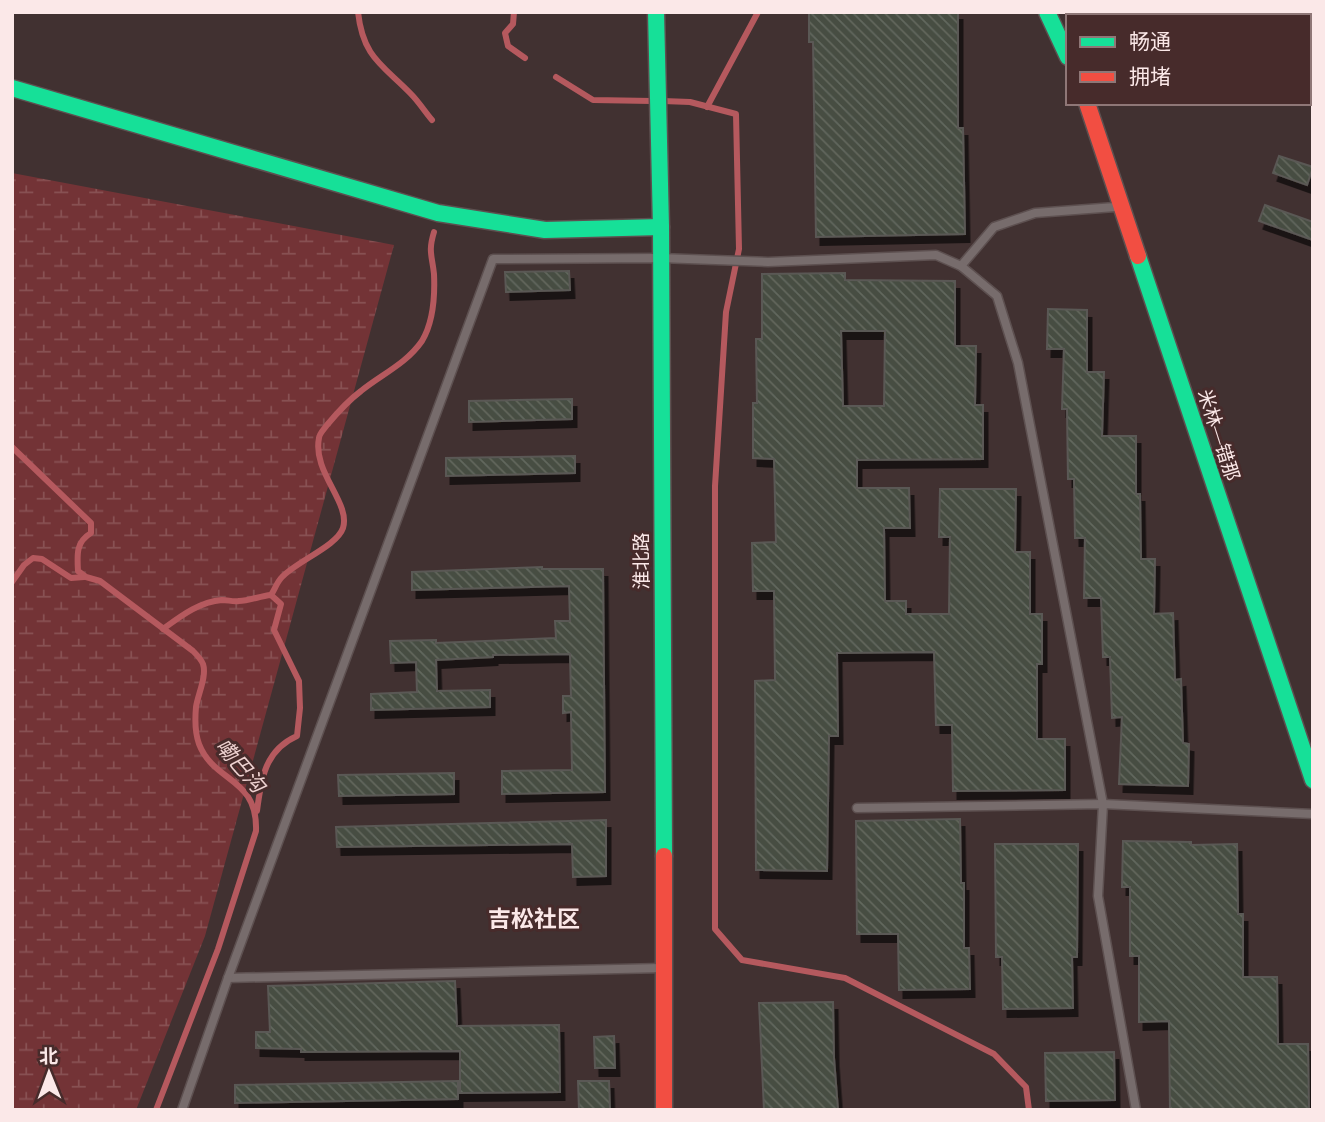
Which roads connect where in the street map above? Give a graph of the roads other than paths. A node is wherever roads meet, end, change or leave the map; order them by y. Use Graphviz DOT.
graph roads {
  1 [pos="656,12"];
  2 [pos="1047,12"];
  3 [pos="1066,53"];
  4 [pos="12,88"];
  5 [pos="1088,105"];
  6 [pos="1121,207"];
  7 [pos="661,228"];
  8 [pos="660,258"];
  9 [pos="961,266"];
  10 [pos="1313,780"];
  11 [pos="1103,804"];
  12 [pos="857,808"];
  13 [pos="1313,814"];
  14 [pos="665,968"];
  15 [pos="228,978"];
  16 [pos="182,1110"];
  17 [pos="664,1110"];
  18 [pos="1136,1110"];
  1 -- 7 [label="main road, 淮北路"];
  2 -- 3 [label="main road"];
  4 -- 7 [label="main road"];
  5 -- 6 [label="main road, 米林—错那"];
  6 -- 9 [label="lane"];
  6 -- 10 [label="main road, 米林—错那"];
  7 -- 8 [label="main road, 淮北路"];
  8 -- 9 [label="lane"];
  8 -- 14 [label="main road, 淮北路"];
  8 -- 15 [label="lane"];
  9 -- 11 [label="lane"];
  11 -- 12 [label="lane"];
  11 -- 13 [label="lane"];
  11 -- 18 [label="lane"];
  14 -- 15 [label="lane"];
  14 -- 17 [label="main road, 淮北路"];
  15 -- 16 [label="lane"];
}
